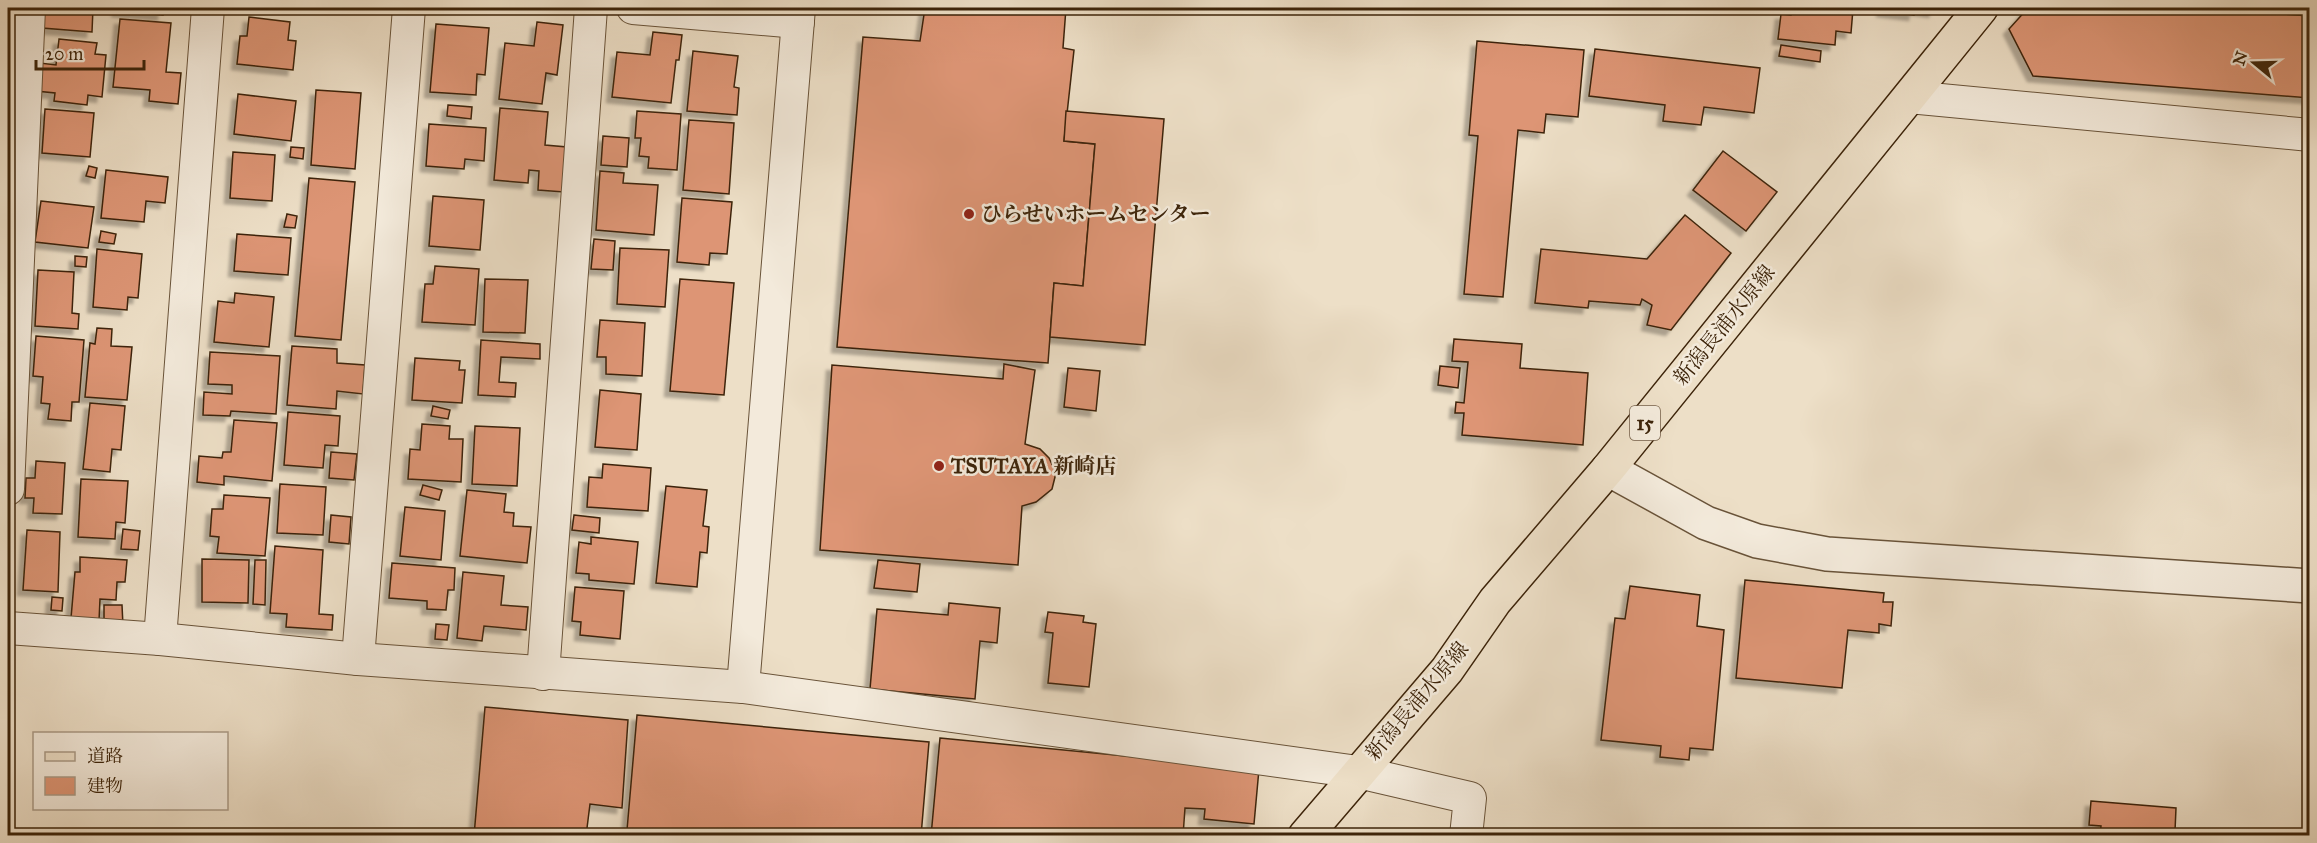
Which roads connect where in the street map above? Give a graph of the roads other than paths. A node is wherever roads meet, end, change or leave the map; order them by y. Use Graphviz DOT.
graph roads {
  1 [pos="28,8"];
  2 [pos="208,8"];
  3 [pos="409,8"];
  4 [pos="591,8"];
  5 [pos="633,8"];
  6 [pos="1981,8"];
  7 [pos="799,15"];
  8 [pos="1909,98"];
  9 [pos="2310,135"];
  10 [pos="1608,469"];
  11 [pos="8,489"];
  12 [pos="2310,586"];
  13 [pos="8,628"];
  14 [pos="160,639"];
  15 [pos="358,660"];
  16 [pos="543,674"];
  17 [pos="743,687"];
  18 [pos="1358,772"];
  19 [pos="1305,836"];
  20 [pos="1466,836"];
  1 -- 11 [label="street"];
  2 -- 14 [label="street"];
  3 -- 15 [label="street"];
  4 -- 16 [label="street"];
  5 -- 7 [label="street"];
  6 -- 8 [label="main road, 新潟長浦水原線 / 15"];
  7 -- 17 [label="street"];
  8 -- 9 [label="street"];
  8 -- 10 [label="main road, 新潟長浦水原線 / 15"];
  10 -- 12 [label="street"];
  10 -- 18 [label="main road, 新潟長浦水原線 / 15"];
  13 -- 14 [label="street"];
  14 -- 15 [label="street"];
  15 -- 16 [label="street"];
  16 -- 17 [label="street"];
  17 -- 18 [label="street"];
  18 -- 19 [label="main road, 新潟長浦水原線 / 15"];
  18 -- 20 [label="street"];
}
